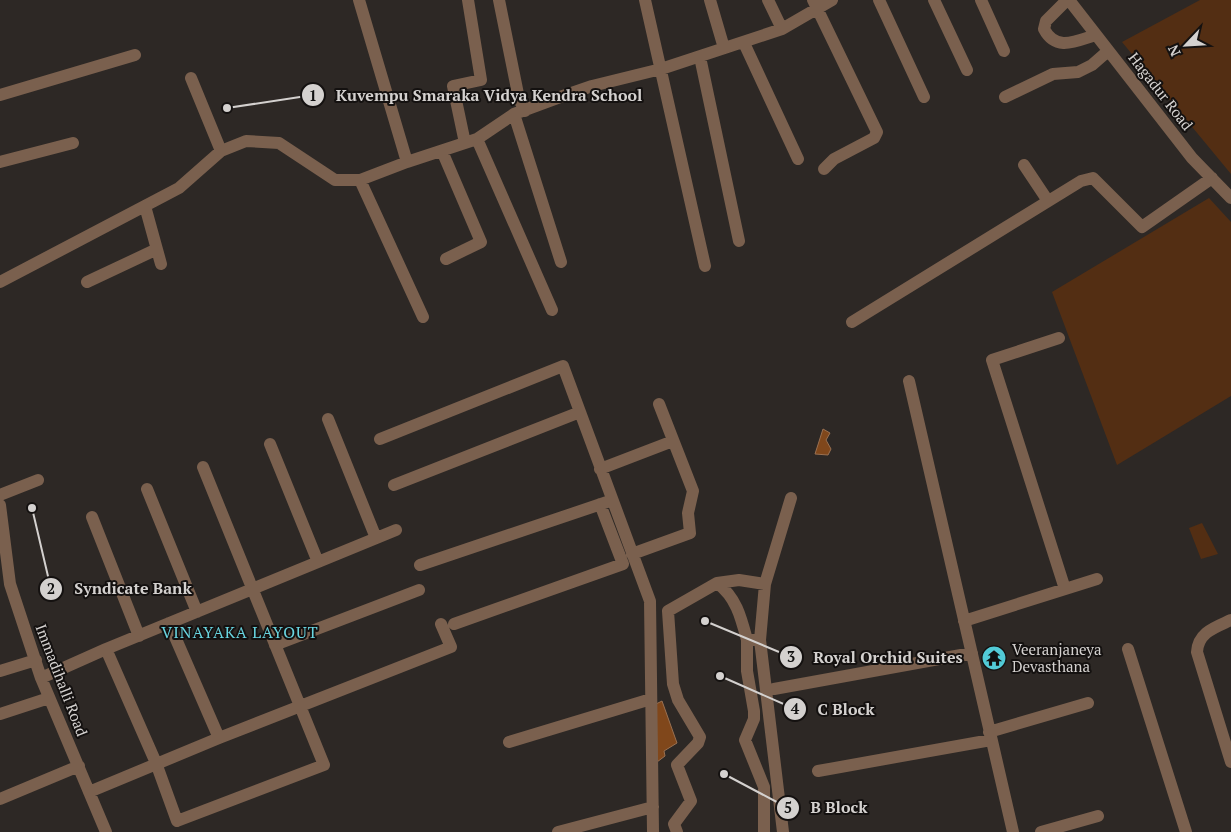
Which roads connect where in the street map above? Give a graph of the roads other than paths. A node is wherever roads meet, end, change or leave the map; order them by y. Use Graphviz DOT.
graph roads {
  1 [pos="359,0"];
  2 [pos="468,0"];
  3 [pos="499,0"];
  4 [pos="645,0"];
  5 [pos="710,0"];
  6 [pos="768,0"];
  7 [pos="832,0"];
  8 [pos="879,0"];
  9 [pos="934,0"];
  10 [pos="980,0"];
  11 [pos="1068,0"];
  12 [pos="816,4"];
  13 [pos="782,29"];
  14 [pos="1096,35"];
  15 [pos="744,42"];
  16 [pos="724,48"];
  17 [pos="1004,51"];
  18 [pos="1108,51"];
  19 [pos="135,55"];
  20 [pos="700,57"];
  21 [pos="662,69"];
  22 [pos="968,70"];
  23 [pos="191,78"];
  24 [pos="0,95"];
  25 [pos="924,97"];
  26 [pos="1005,97"];
  27 [pos="520,112"];
  28 [pos="471,141"];
  29 [pos="73,143"];
  30 [pos="221,150"];
  31 [pos="442,151"];
  32 [pos="798,159"];
  33 [pos="0,162"];
  34 [pos="407,162"];
  35 [pos="1024,165"];
  36 [pos="824,169"];
  37 [pos="1212,178"];
  38 [pos="360,180"];
  39 [pos="1231,198"];
  40 [pos="1048,202"];
  41 [pos="145,206"];
  42 [pos="739,241"];
  43 [pos="156,250"];
  44 [pos="446,259"];
  45 [pos="561,262"];
  46 [pos="161,264"];
  47 [pos="705,266"];
  48 [pos="0,282"];
  49 [pos="87,282"];
  50 [pos="552,310"];
  51 [pos="424,316"];
  52 [pos="852,322"];
  53 [pos="1059,338"];
  54 [pos="909,381"];
  55 [pos="659,404"];
  56 [pos="580,412"];
  57 [pos="328,419"];
  58 [pos="380,439"];
  59 [pos="673,441"];
  60 [pos="270,444"];
  61 [pos="203,468"];
  62 [pos="600,468"];
  63 [pos="38,480"];
  64 [pos="394,485"];
  65 [pos="147,489"];
  66 [pos="0,496"];
  67 [pos="791,498"];
  68 [pos="606,503"];
  69 [pos="0,505"];
  70 [pos="92,517"];
  71 [pos="396,530"];
  72 [pos="376,538"];
  73 [pos="632,554"];
  74 [pos="318,562"];
  75 [pos="420,565"];
  76 [pos="1097,578"];
  77 [pos="717,583"];
  78 [pos="765,584"];
  79 [pos="5,585"];
  80 [pos="252,589"];
  81 [pos="1065,589"];
  82 [pos="419,590"];
  83 [pos="197,612"];
  84 [pos="1231,620"];
  85 [pos="964,621"];
  86 [pos="169,623"];
  87 [pos="441,624"];
  88 [pos="454,624"];
  89 [pos="139,636"];
  90 [pos="747,640"];
  91 [pos="760,640"];
  92 [pos="275,644"];
  93 [pos="106,649"];
  94 [pos="1128,649"];
  95 [pos="972,652"];
  96 [pos="36,660"];
  97 [pos="0,671"];
  98 [pos="41,678"];
  99 [pos="774,689"];
  100 [pos="49,698"];
  101 [pos="652,698"];
  102 [pos="1088,703"];
  103 [pos="300,707"];
  104 [pos="0,714"];
  105 [pos="990,736"];
  106 [pos="219,738"];
  107 [pos="509,742"];
  108 [pos="1231,762"];
  109 [pos="156,763"];
  110 [pos="78,766"];
  111 [pos="818,771"];
  112 [pos="89,792"];
  113 [pos="0,799"];
  114 [pos="653,807"];
  115 [pos="1098,816"];
  116 [pos="106,832"];
  117 [pos="558,832"];
  118 [pos="653,832"];
  119 [pos="677,832"];
  120 [pos="764,832"];
  121 [pos="783,832"];
  122 [pos="1013,832"];
  123 [pos="1041,832"];
  124 [pos="1186,832"];
  1 -- 34 [label="street"];
  2 -- 28 [label="street"];
  3 -- 27 [label="street"];
  4 -- 21 [label="street"];
  5 -- 16 [label="street"];
  6 -- 13 [label="street"];
  7 -- 12 [label="street"];
  8 -- 25 [label="street"];
  9 -- 22 [label="street"];
  10 -- 17 [label="street"];
  11 -- 14 [label="street, Hagadur Road"];
  11 -- 14 [label="street"];
  12 -- 13 [label="street"];
  12 -- 36 [label="street"];
  13 -- 15 [label="street"];
  14 -- 18 [label="street, Hagadur Road"];
  15 -- 16 [label="street"];
  15 -- 32 [label="street"];
  16 -- 20 [label="street"];
  18 -- 26 [label="street"];
  18 -- 37 [label="street, Hagadur Road"];
  19 -- 24 [label="street"];
  20 -- 21 [label="street"];
  20 -- 42 [label="street"];
  21 -- 27 [label="street"];
  21 -- 47 [label="street"];
  23 -- 30 [label="street"];
  27 -- 28 [label="street"];
  27 -- 45 [label="street"];
  28 -- 31 [label="street"];
  28 -- 50 [label="street"];
  29 -- 33 [label="street"];
  30 -- 38 [label="street"];
  30 -- 41 [label="street"];
  31 -- 34 [label="street"];
  31 -- 44 [label="street"];
  34 -- 38 [label="street"];
  35 -- 40 [label="street"];
  37 -- 39 [label="street, Hagadur Road"];
  37 -- 40 [label="street"];
  38 -- 51 [label="street"];
  40 -- 52 [label="street"];
  41 -- 43 [label="street"];
  41 -- 48 [label="street"];
  43 -- 46 [label="street"];
  43 -- 49 [label="street"];
  53 -- 81 [label="street"];
  54 -- 85 [label="street"];
  55 -- 59 [label="street"];
  56 -- 58 [label="street"];
  56 -- 62 [label="street"];
  56 -- 64 [label="street"];
  57 -- 72 [label="street"];
  59 -- 62 [label="street"];
  59 -- 73 [label="street"];
  60 -- 74 [label="street"];
  61 -- 80 [label="street"];
  62 -- 68 [label="street"];
  63 -- 66 [label="street"];
  65 -- 83 [label="street"];
  67 -- 78 [label="street"];
  68 -- 73 [label="street"];
  68 -- 75 [label="street"];
  68 -- 88 [label="street"];
  69 -- 79 [label="street, Immadihalli Road"];
  70 -- 89 [label="street"];
  71 -- 72 [label="street"];
  72 -- 74 [label="street"];
  73 -- 101 [label="street"];
  74 -- 80 [label="street"];
  76 -- 81 [label="street"];
  77 -- 78 [label="street"];
  77 -- 90 [label="street"];
  77 -- 119 [label="street"];
  78 -- 91 [label="street"];
  79 -- 96 [label="street, Immadihalli Road"];
  80 -- 83 [label="street"];
  80 -- 92 [label="street"];
  81 -- 85 [label="street"];
  82 -- 92 [label="street"];
  83 -- 86 [label="street"];
  84 -- 108 [label="street"];
  85 -- 95 [label="street"];
  86 -- 89 [label="street"];
  86 -- 106 [label="street"];
  87 -- 103 [label="street"];
  89 -- 93 [label="street"];
  90 -- 91 [label="street"];
  90 -- 120 [label="street"];
  91 -- 121 [label="street"];
  92 -- 103 [label="street"];
  93 -- 98 [label="street"];
  93 -- 109 [label="street"];
  94 -- 124 [label="street"];
  95 -- 99 [label="street"];
  95 -- 105 [label="street"];
  96 -- 97 [label="street"];
  96 -- 98 [label="street, Immadihalli Road"];
  98 -- 100 [label="street, Immadihalli Road"];
  100 -- 104 [label="street"];
  100 -- 110 [label="street, Immadihalli Road"];
  101 -- 107 [label="street"];
  101 -- 114 [label="street"];
  102 -- 105 [label="street"];
  103 -- 106 [label="street"];
  103 -- 109 [label="street"];
  105 -- 111 [label="street"];
  105 -- 122 [label="street"];
  106 -- 109 [label="street"];
  109 -- 112 [label="street"];
  110 -- 112 [label="street, Immadihalli Road"];
  110 -- 113 [label="street"];
  112 -- 116 [label="street, Immadihalli Road"];
  114 -- 117 [label="street"];
  114 -- 118 [label="street"];
  115 -- 123 [label="street"];
}
